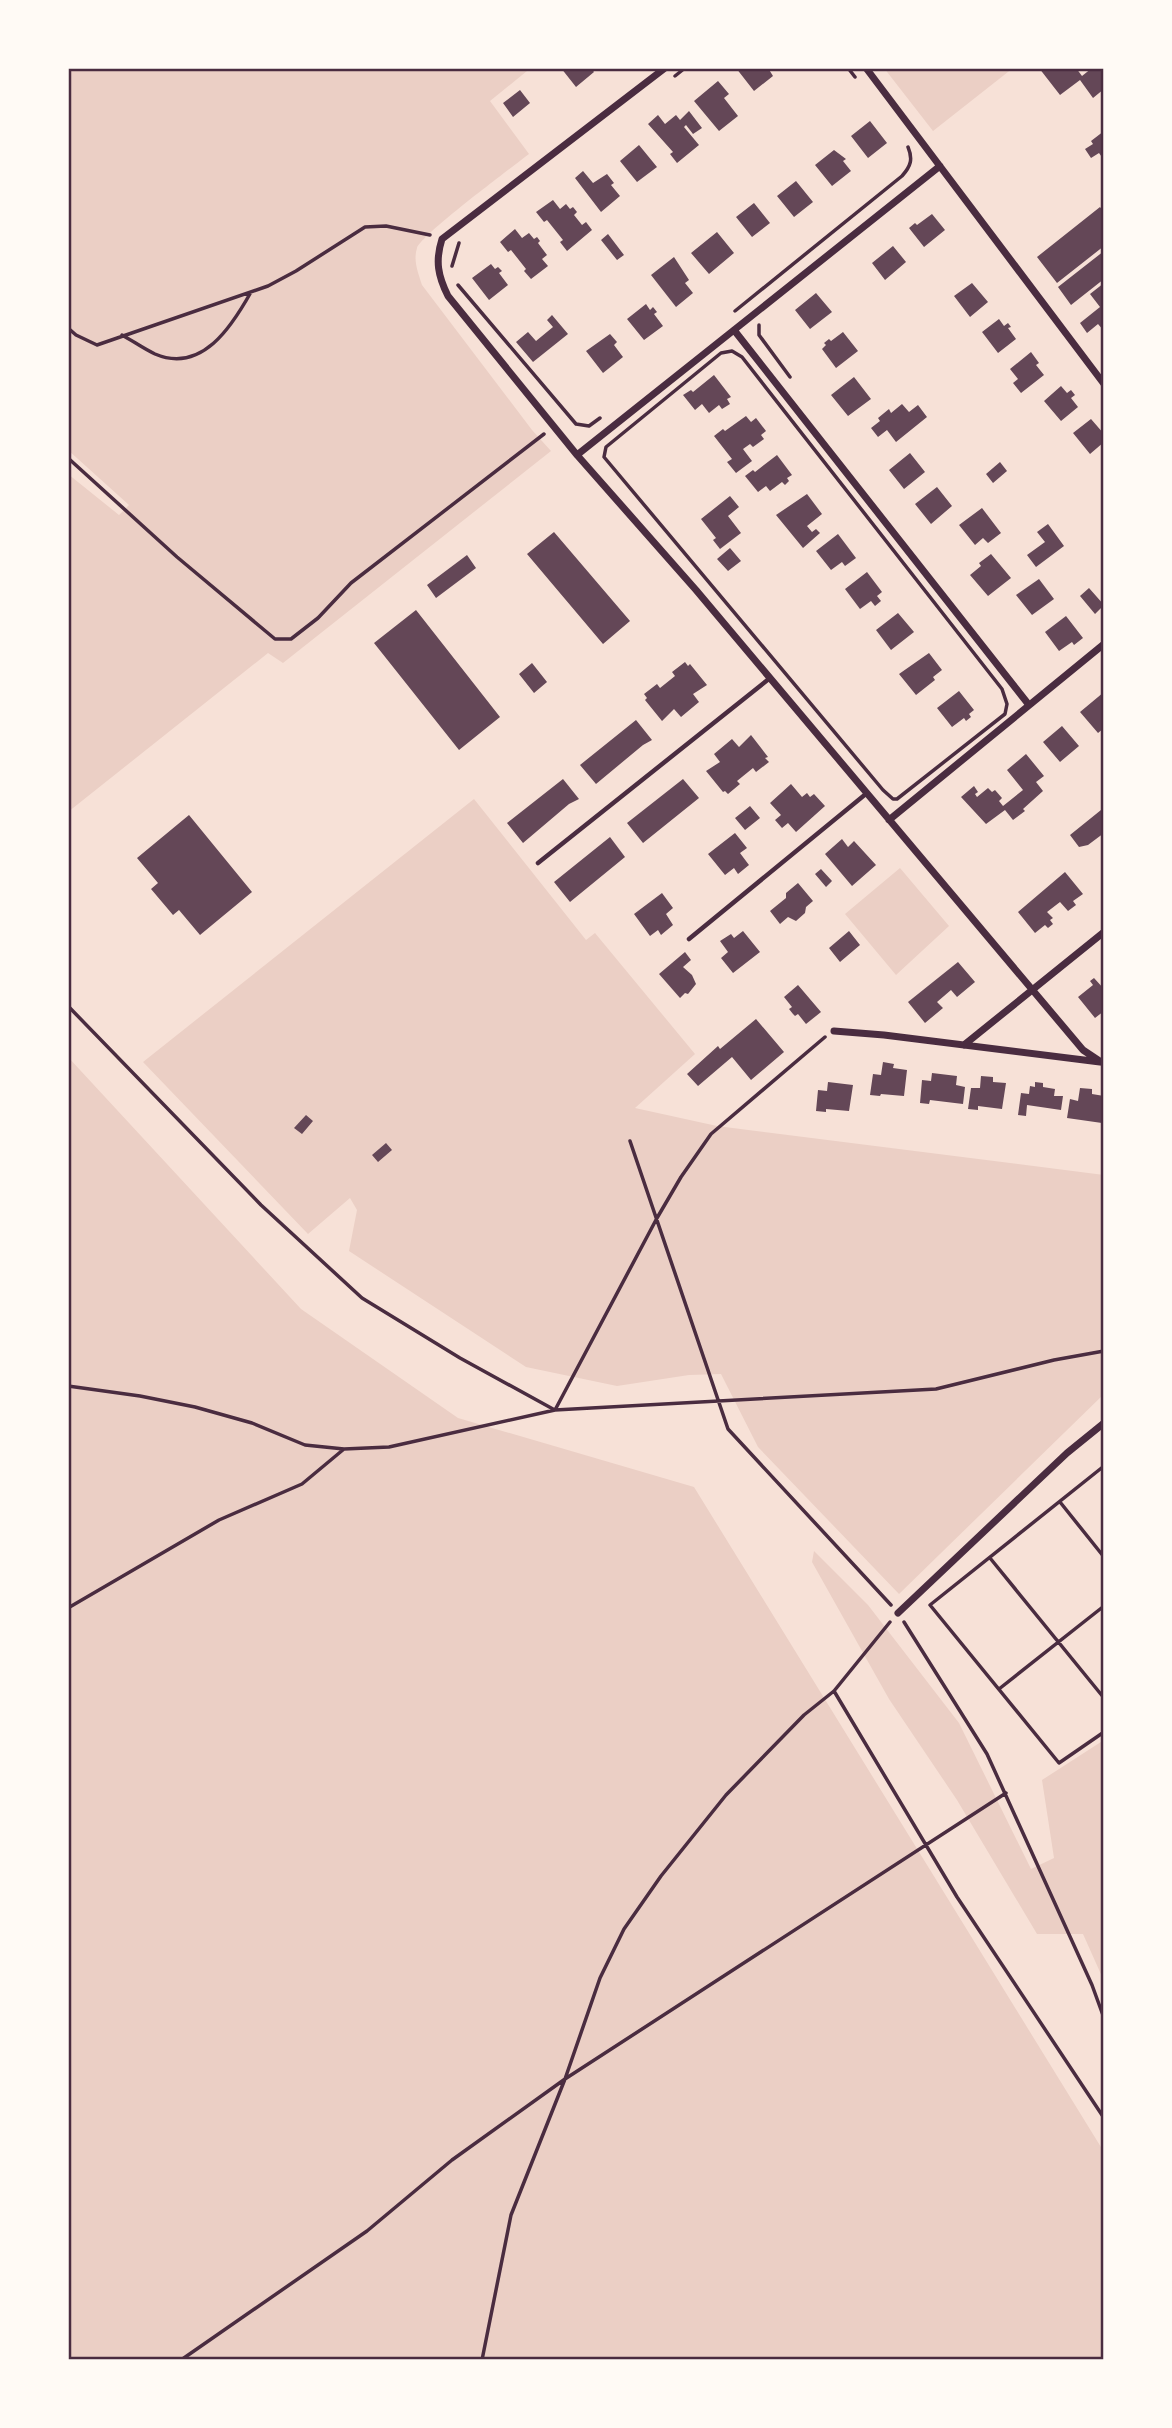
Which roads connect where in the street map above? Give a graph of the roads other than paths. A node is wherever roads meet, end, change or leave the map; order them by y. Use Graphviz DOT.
graph roads {
  1 [pos="665,68"];
  2 [pos="866,68"];
  3 [pos="940,166"];
  4 [pos="734,330"];
  5 [pos="1104,384"];
  6 [pos="577,455"];
  7 [pos="1104,644"];
  8 [pos="770,678"];
  9 [pos="1029,705"];
  10 [pos="867,793"];
  11 [pos="889,820"];
  12 [pos="538,863"];
  13 [pos="1104,932"];
  14 [pos="688,939"];
  15 [pos="1032,989"];
  16 [pos="834,1031"];
  17 [pos="964,1045"];
  18 [pos="1103,1063"];
  19 [pos="1104,1423"];
  20 [pos="898,1613"];
  1 -- 6 [label="street"];
  2 -- 3 [label="street"];
  3 -- 4 [label="street"];
  3 -- 5 [label="street"];
  4 -- 6 [label="street"];
  4 -- 9 [label="street"];
  6 -- 8 [label="street"];
  7 -- 9 [label="street"];
  8 -- 10 [label="street"];
  8 -- 12 [label="lane"];
  9 -- 11 [label="street"];
  10 -- 11 [label="street"];
  10 -- 14 [label="lane"];
  11 -- 15 [label="street"];
  13 -- 15 [label="street"];
  15 -- 17 [label="street"];
  15 -- 18 [label="street"];
  16 -- 17 [label="street"];
  17 -- 18 [label="street"];
  19 -- 20 [label="street"];
}
